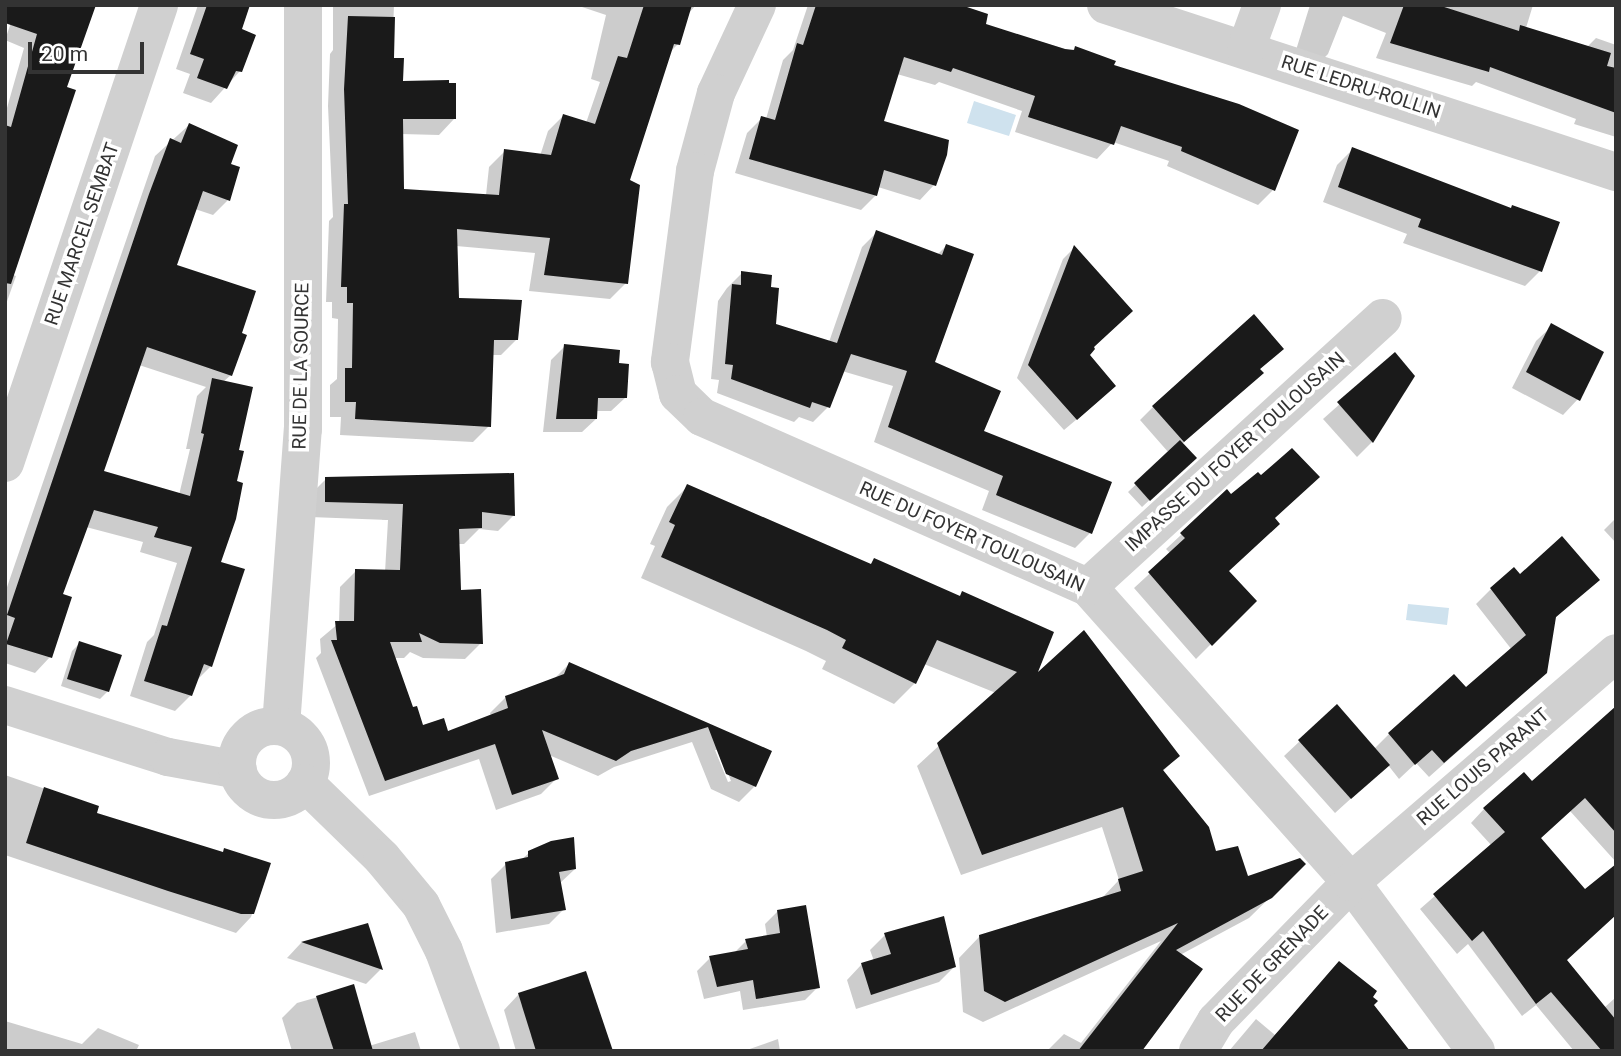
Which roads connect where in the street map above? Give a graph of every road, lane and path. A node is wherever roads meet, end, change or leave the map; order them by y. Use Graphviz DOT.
graph roads {
  1 [pos="159,5"];
  2 [pos="303,5"];
  3 [pos="757,5"];
  4 [pos="1106,5"];
  5 [pos="1262,5"];
  6 [pos="1247,49"];
  7 [pos="1616,172"];
  8 [pos="1383,318"];
  9 [pos="5,463"];
  10 [pos="1088,587"];
  11 [pos="1616,653"];
  12 [pos="5,705"];
  13 [pos="281,726"];
  14 [pos="237,770"];
  15 [pos="304,783"];
  16 [pos="1351,882"];
  17 [pos="481,1051"];
  18 [pos="1198,1051"];
  19 [pos="1476,1051"];
  1 -- 9 [label="street, RUE MARCEL SEMBAT"];
  2 -- 13 [label="street, RUE DE LA SOURCE"];
  3 -- 10 [label="street, RUE DU FOYER TOULOUSAIN"];
  4 -- 6 [label="street, RUE LEDRU-ROLLIN"];
  5 -- 6 [label="street"];
  6 -- 7 [label="street, RUE LEDRU-ROLLIN"];
  8 -- 10 [label="street, IMPASSE DU FOYER TOULOUSAIN"];
  10 -- 16 [label="street, RUE DU FOYER TOULOUSAIN"];
  11 -- 16 [label="street, RUE LOUIS PARANT"];
  12 -- 14 [label="street"];
  13 -- 14 [label="street"];
  13 -- 15 [label="street"];
  14 -- 15 [label="street"];
  15 -- 17 [label="street"];
  16 -- 18 [label="street, RUE DE GRENADE"];
  16 -- 19 [label="street, RUE DU FOYER TOULOUSAIN"];
}
